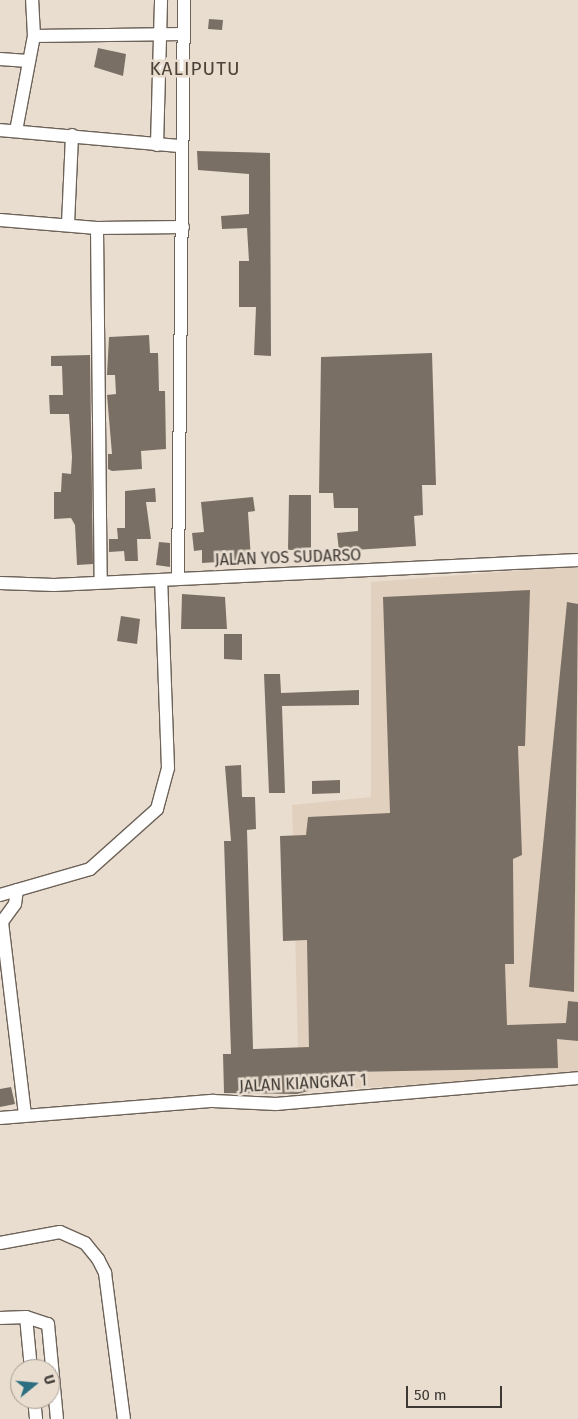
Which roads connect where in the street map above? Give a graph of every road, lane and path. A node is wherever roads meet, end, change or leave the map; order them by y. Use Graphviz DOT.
graph roads {
  1 [pos="32,0"];
  2 [pos="162,0"];
  3 [pos="184,0"];
  4 [pos="183,34"];
  5 [pos="34,36"];
  6 [pos="159,36"];
  7 [pos="0,59"];
  8 [pos="28,61"];
  9 [pos="0,130"];
  10 [pos="16,131"];
  11 [pos="72,136"];
  12 [pos="157,145"];
  13 [pos="180,146"];
  14 [pos="0,220"];
  15 [pos="68,224"];
  16 [pos="183,227"];
  17 [pos="97,228"];
  18 [pos="578,560"];
  19 [pos="178,579"];
  20 [pos="161,580"];
  21 [pos="101,582"];
  22 [pos="0,583"];
  23 [pos="17,890"];
  24 [pos="0,895"];
  25 [pos="578,1078"];
  26 [pos="25,1116"];
  27 [pos="0,1118"];
  28 [pos="0,1243"];
  29 [pos="26,1317"];
  30 [pos="0,1318"];
  31 [pos="30,1359"];
  32 [pos="57,1419"];
  33 [pos="124,1419"];
  1 -- 5 [label="street"];
  2 -- 6 [label="street"];
  3 -- 4 [label="street"];
  4 -- 6 [label="street"];
  4 -- 13 [label="street"];
  5 -- 6 [label="street"];
  5 -- 8 [label="street"];
  6 -- 12 [label="street"];
  7 -- 8 [label="street"];
  8 -- 10 [label="street"];
  9 -- 10 [label="street"];
  10 -- 11 [label="street"];
  11 -- 12 [label="street"];
  11 -- 15 [label="street"];
  12 -- 13 [label="street"];
  13 -- 16 [label="street"];
  14 -- 15 [label="street"];
  15 -- 17 [label="street"];
  16 -- 17 [label="street"];
  16 -- 19 [label="street"];
  17 -- 21 [label="street"];
  18 -- 19 [label="street, JALAN YOS SUDARSO"];
  19 -- 20 [label="street, JALAN YOS SUDARSO"];
  20 -- 21 [label="street, JALAN YOS SUDARSO"];
  20 -- 23 [label="street"];
  21 -- 22 [label="street, JALAN YOS SUDARSO"];
  23 -- 24 [label="street"];
  23 -- 26 [label="street"];
  25 -- 26 [label="street, JALAN KIANGKAT 1"];
  26 -- 27 [label="street, JALAN KIANGKAT 1"];
  28 -- 33 [label="street"];
  29 -- 30 [label="street"];
  29 -- 31 [label="street"];
  29 -- 32 [label="street"];
}
